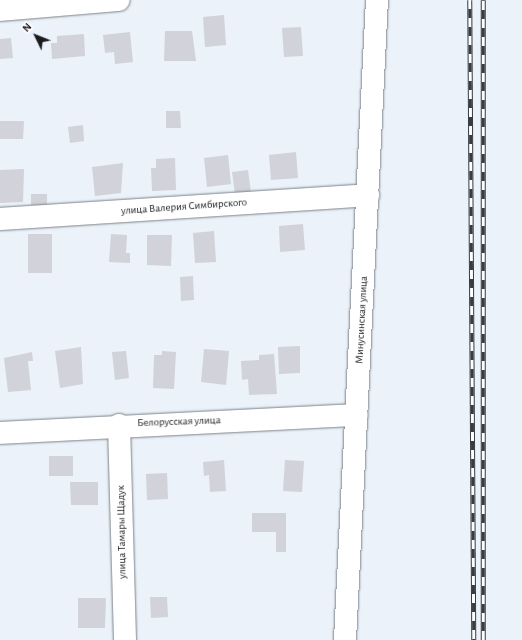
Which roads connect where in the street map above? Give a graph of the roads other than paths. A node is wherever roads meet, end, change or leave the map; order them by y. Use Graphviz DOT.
graph roads {
  1 [pos="119,0"];
  2 [pos="377,0"];
  3 [pos="0,10"];
  4 [pos="368,195"];
  5 [pos="0,219"];
  6 [pos="357,415"];
  7 [pos="120,425"];
  8 [pos="0,433"];
  9 [pos="125,640"];
  10 [pos="345,640"];
  1 -- 3 [label="street"];
  2 -- 4 [label="street, Минусинская улица"];
  4 -- 5 [label="street, улица Валерия Симбирского"];
  4 -- 6 [label="street, Минусинская улица"];
  6 -- 7 [label="street, Белорусская улица"];
  6 -- 10 [label="street, Минусинская улица"];
  7 -- 8 [label="street, Белорусская улица"];
  7 -- 9 [label="street, улица Тамары Щадук"];
}
